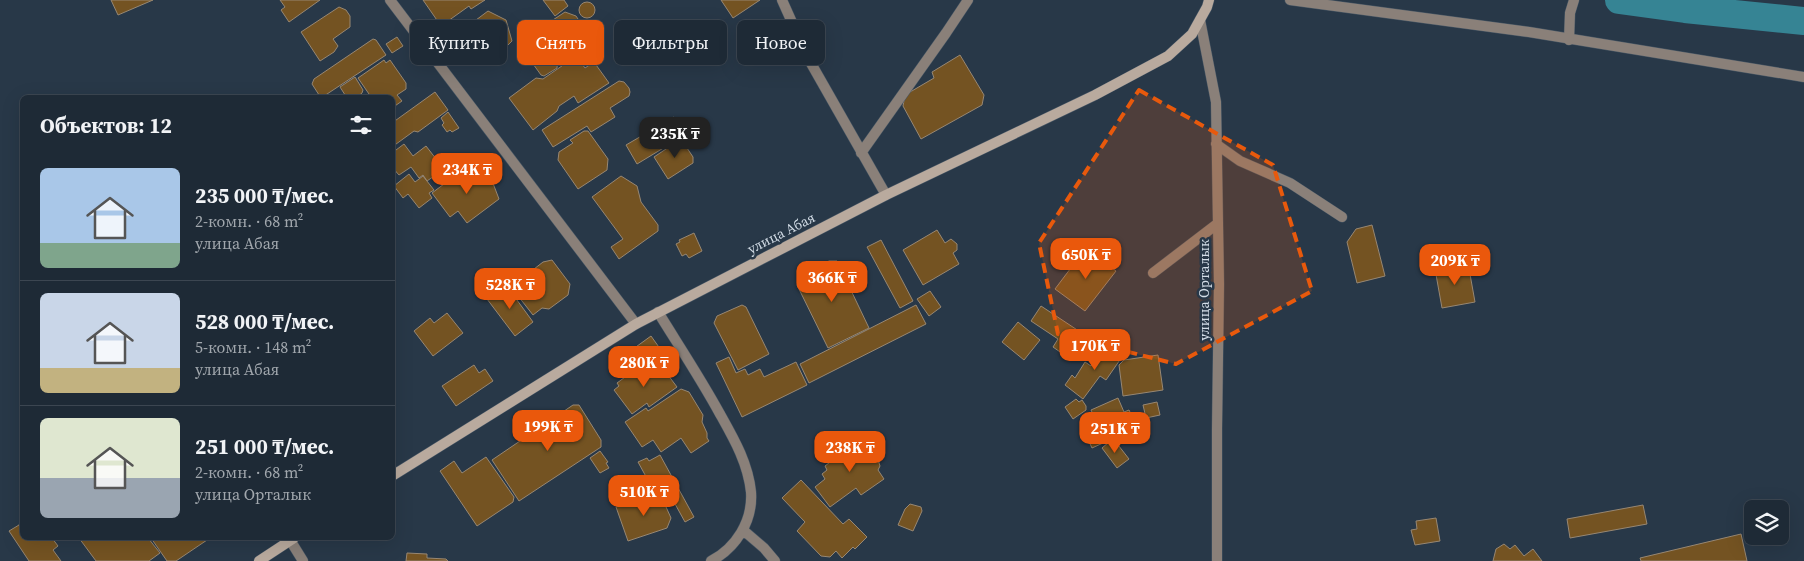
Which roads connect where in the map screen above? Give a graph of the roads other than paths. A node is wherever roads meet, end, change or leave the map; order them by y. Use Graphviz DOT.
graph roads {
  1 [pos="390,0"];
  2 [pos="782,0"];
  3 [pos="968,0"];
  4 [pos="1209,0"];
  5 [pos="1290,0"];
  6 [pos="1574,0"];
  7 [pos="1200,20"];
  8 [pos="1569,40"];
  9 [pos="1804,77"];
  10 [pos="1216,144"];
  11 [pos="861,154"];
  12 [pos="886,196"];
  13 [pos="1342,218"];
  14 [pos="1217,224"];
  15 [pos="1153,273"];
  16 [pos="658,312"];
  17 [pos="636,324"];
  18 [pos="395,474"];
  19 [pos="743,530"];
  20 [pos="290,540"];
  21 [pos="292,540"];
  22 [pos="259,561"];
  23 [pos="303,561"];
  24 [pos="711,561"];
  25 [pos="775,561"];
  26 [pos="1217,561"];
  1 -- 17 [label="street"];
  2 -- 11 [label="street"];
  3 -- 11 [label="street"];
  4 -- 7 [label="main road"];
  5 -- 8 [label="street"];
  6 -- 8 [label="street"];
  7 -- 10 [label="street, улица Орталык"];
  7 -- 12 [label="main road, улица Абая"];
  8 -- 9 [label="street"];
  10 -- 13 [label="street"];
  10 -- 14 [label="street, улица Орталык"];
  11 -- 12 [label="street"];
  12 -- 16 [label="main road, улица Абая"];
  14 -- 15 [label="street"];
  14 -- 26 [label="street, улица Орталык"];
  16 -- 17 [label="main road, улица Абая"];
  16 -- 19 [label="street"];
  17 -- 18 [label="main road, улица Абая"];
  19 -- 24 [label="street"];
  19 -- 25 [label="street"];
  20 -- 22 [label="main road"];
  21 -- 23 [label="street"];
}
